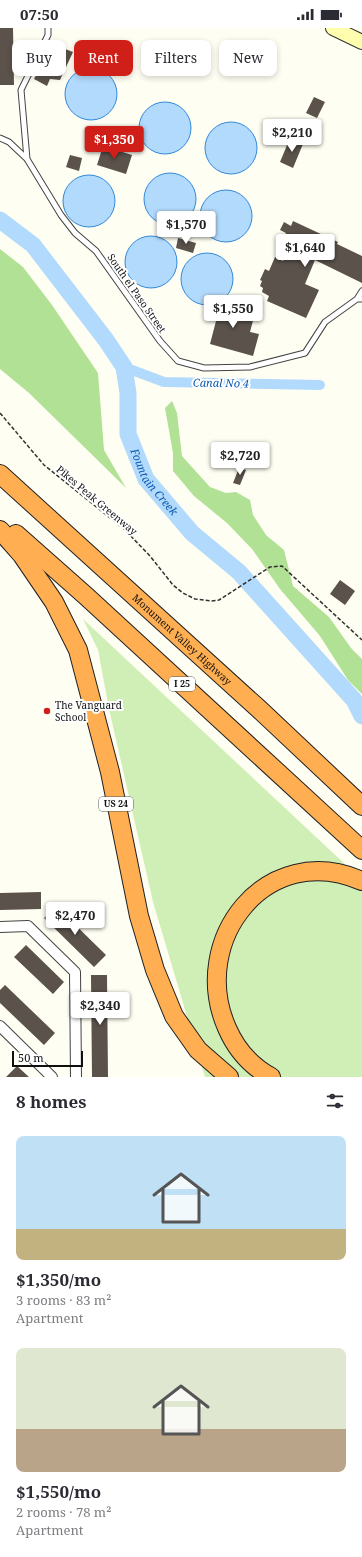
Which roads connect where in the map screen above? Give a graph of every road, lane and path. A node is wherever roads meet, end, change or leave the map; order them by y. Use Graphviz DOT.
graph roads {
  1 [pos="48,28"];
  2 [pos="334,28"];
  3 [pos="362,42"];
  4 [pos="0,138"];
  5 [pos="27,159"];
  6 [pos="362,291"];
  7 [pos="360,299"];
  8 [pos="0,413"];
  9 [pos="0,474"];
  10 [pos="0,520"];
  11 [pos="0,530"];
  12 [pos="362,640"];
  13 [pos="286,733"];
  14 [pos="362,797"];
  15 [pos="362,806"];
  16 [pos="362,850"];
  17 [pos="362,881"];
  18 [pos="0,927"];
  19 [pos="0,1026"];
  20 [pos="52,1077"];
  21 [pos="76,1077"];
  22 [pos="229,1077"];
  23 [pos="271,1077"];
  1 -- 5 [label="lane"];
  2 -- 3 [label="street"];
  4 -- 5 [label="lane, South el Paso Street"];
  5 -- 7 [label="lane, South el Paso Street"];
  6 -- 7 [label="lane"];
  8 -- 12 [label="path, Pikes Peak Greenway"];
  9 -- 13 [label="highway, Monument Valley Highway"];
  10 -- 16 [label="highway, I 25"];
  11 -- 22 [label="highway, US 24"];
  13 -- 14 [label="highway"];
  13 -- 15 [label="highway, Monument Valley Highway"];
  17 -- 23 [label="highway"];
  18 -- 21 [label="street"];
  19 -- 20 [label="street"];
}
